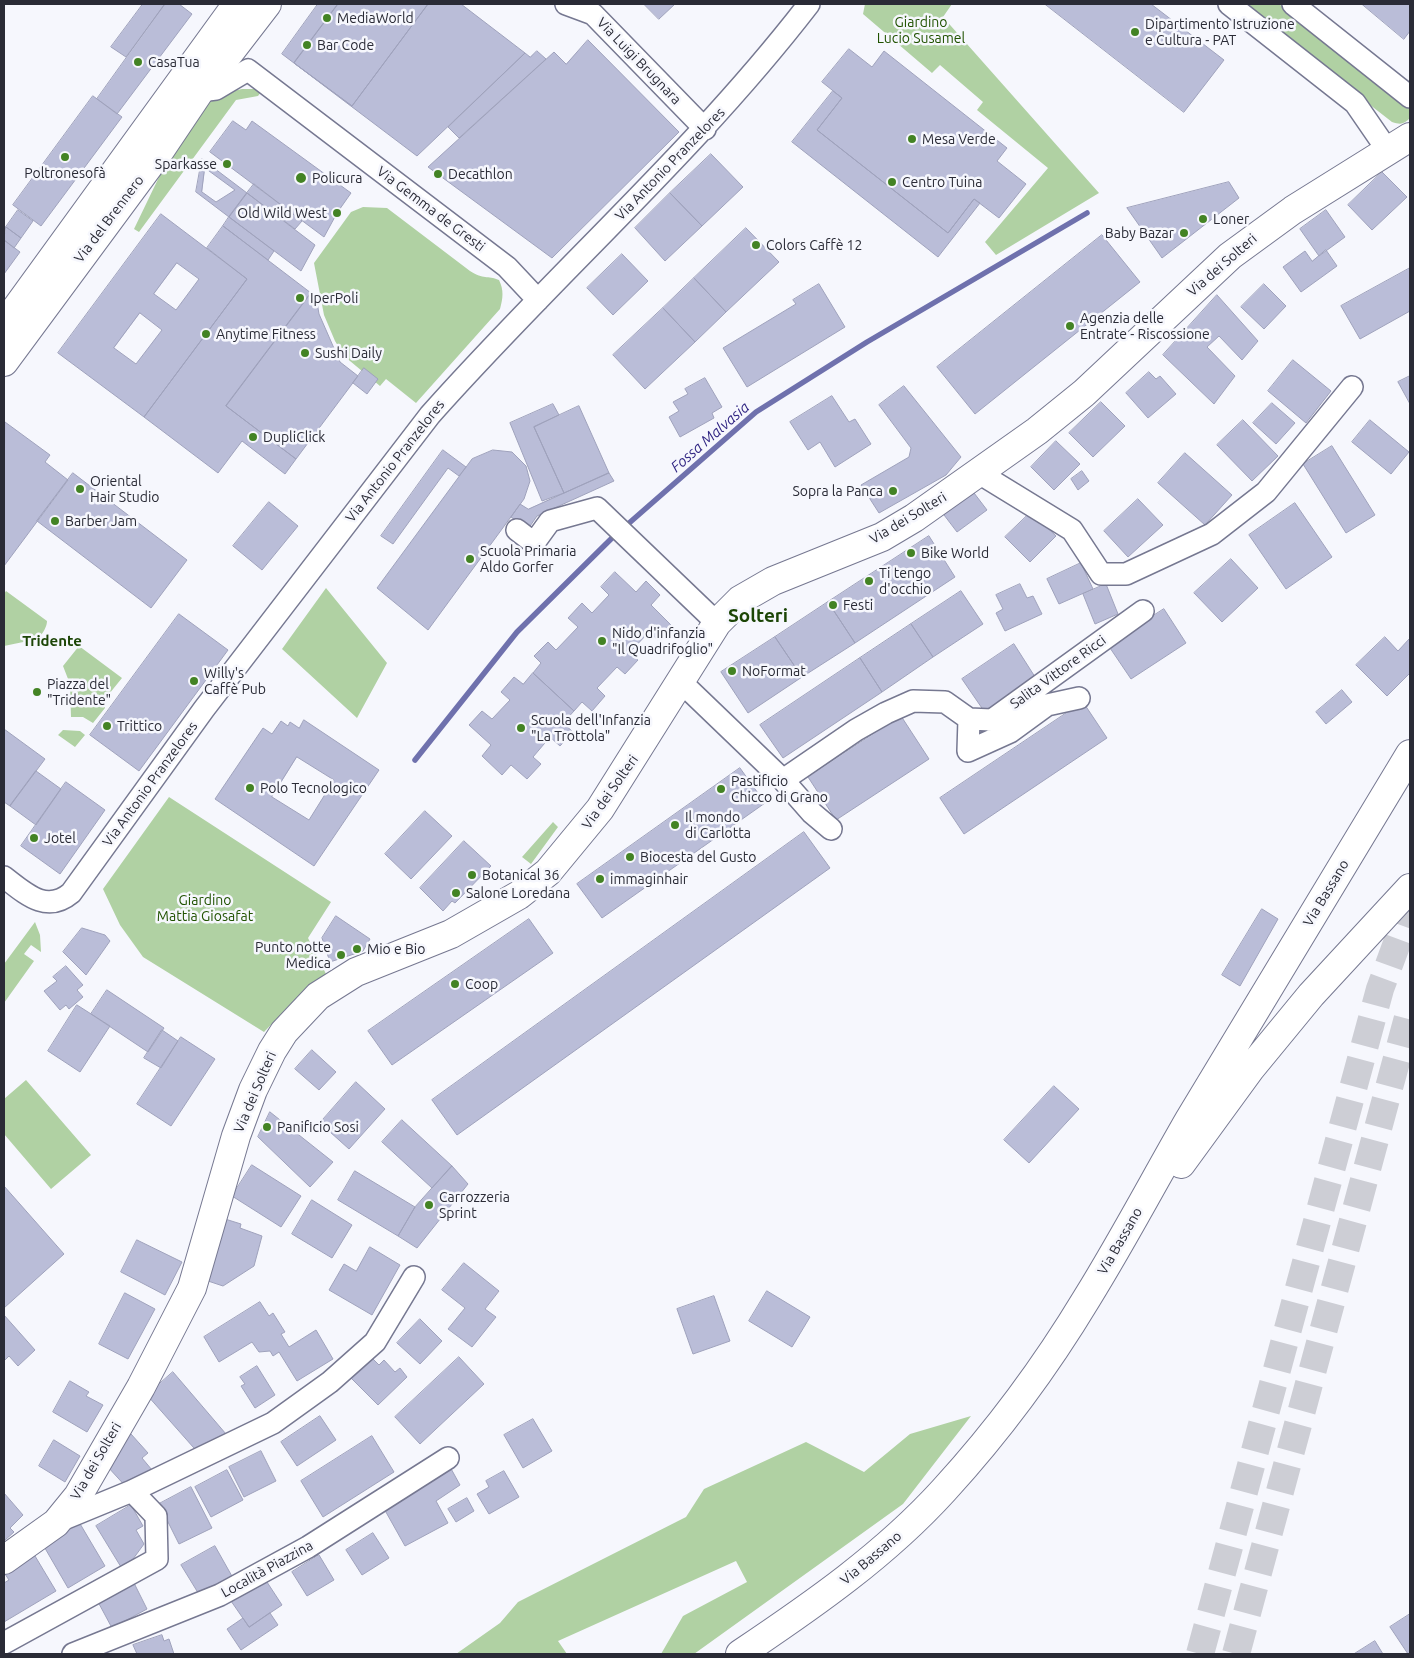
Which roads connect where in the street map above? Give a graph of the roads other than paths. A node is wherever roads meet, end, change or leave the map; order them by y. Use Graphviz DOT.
graph roads {
  1 [pos="237,4"];
  2 [pos="267,4"];
  3 [pos="566,4"];
  4 [pos="810,4"];
  5 [pos="1229,4"];
  6 [pos="1293,4"];
  7 [pos="200,91"];
  8 [pos="1410,96"];
  9 [pos="705,129"];
  10 [pos="1399,144"];
  11 [pos="538,300"];
  12 [pos="4,325"];
  13 [pos="4,362"];
  14 [pos="1352,387"];
  15 [pos="979,473"];
  16 [pos="517,530"];
  17 [pos="1143,611"];
  18 [pos="717,623"];
  19 [pos="681,682"];
  20 [pos="1079,698"];
  21 [pos="969,720"];
  22 [pos="1410,754"];
  23 [pos="783,780"];
  24 [pos="831,829"];
  25 [pos="4,877"];
  26 [pos="1410,888"];
  27 [pos="414,1277"];
  28 [pos="1087,1299"];
  29 [pos="448,1458"];
  30 [pos="132,1490"];
  31 [pos="56,1522"];
  32 [pos="4,1560"];
  33 [pos="4,1643"];
  34 [pos="73,1654"];
  35 [pos="740,1654"];
  1 -- 12 [label="main road, Via del Brennero"];
  2 -- 7 [label="main road, Via del Brennero"];
  3 -- 9 [label="street, Via Luigi Brugnara"];
  4 -- 9 [label="street, Via Antonio Pranzelores"];
  5 -- 10 [label="street"];
  6 -- 8 [label="street"];
  7 -- 11 [label="street, Via Gemma de Gresti"];
  7 -- 13 [label="main road, Via del Brennero"];
  9 -- 11 [label="street, Via Antonio Pranzelores"];
  10 -- 15 [label="main road, Via dei Solteri"];
  11 -- 25 [label="street, Via Antonio Pranzelores"];
  14 -- 15 [label="street"];
  15 -- 18 [label="main road, Via dei Solteri"];
  16 -- 18 [label="street"];
  17 -- 21 [label="street, Salita Vittore Ricci"];
  18 -- 19 [label="main road, Via dei Solteri"];
  19 -- 23 [label="street"];
  19 -- 31 [label="main road, Via dei Solteri"];
  20 -- 21 [label="street, Salita Vittore Ricci"];
  21 -- 23 [label="street"];
  22 -- 28 [label="main road, Via Bassano"];
  23 -- 24 [label="street"];
  26 -- 28 [label="main road"];
  27 -- 30 [label="street"];
  28 -- 35 [label="main road, Via Bassano"];
  29 -- 34 [label="street, Località Piazzina"];
  30 -- 31 [label="street"];
  30 -- 33 [label="street"];
  31 -- 32 [label="main road, Via dei Solteri"];
}
